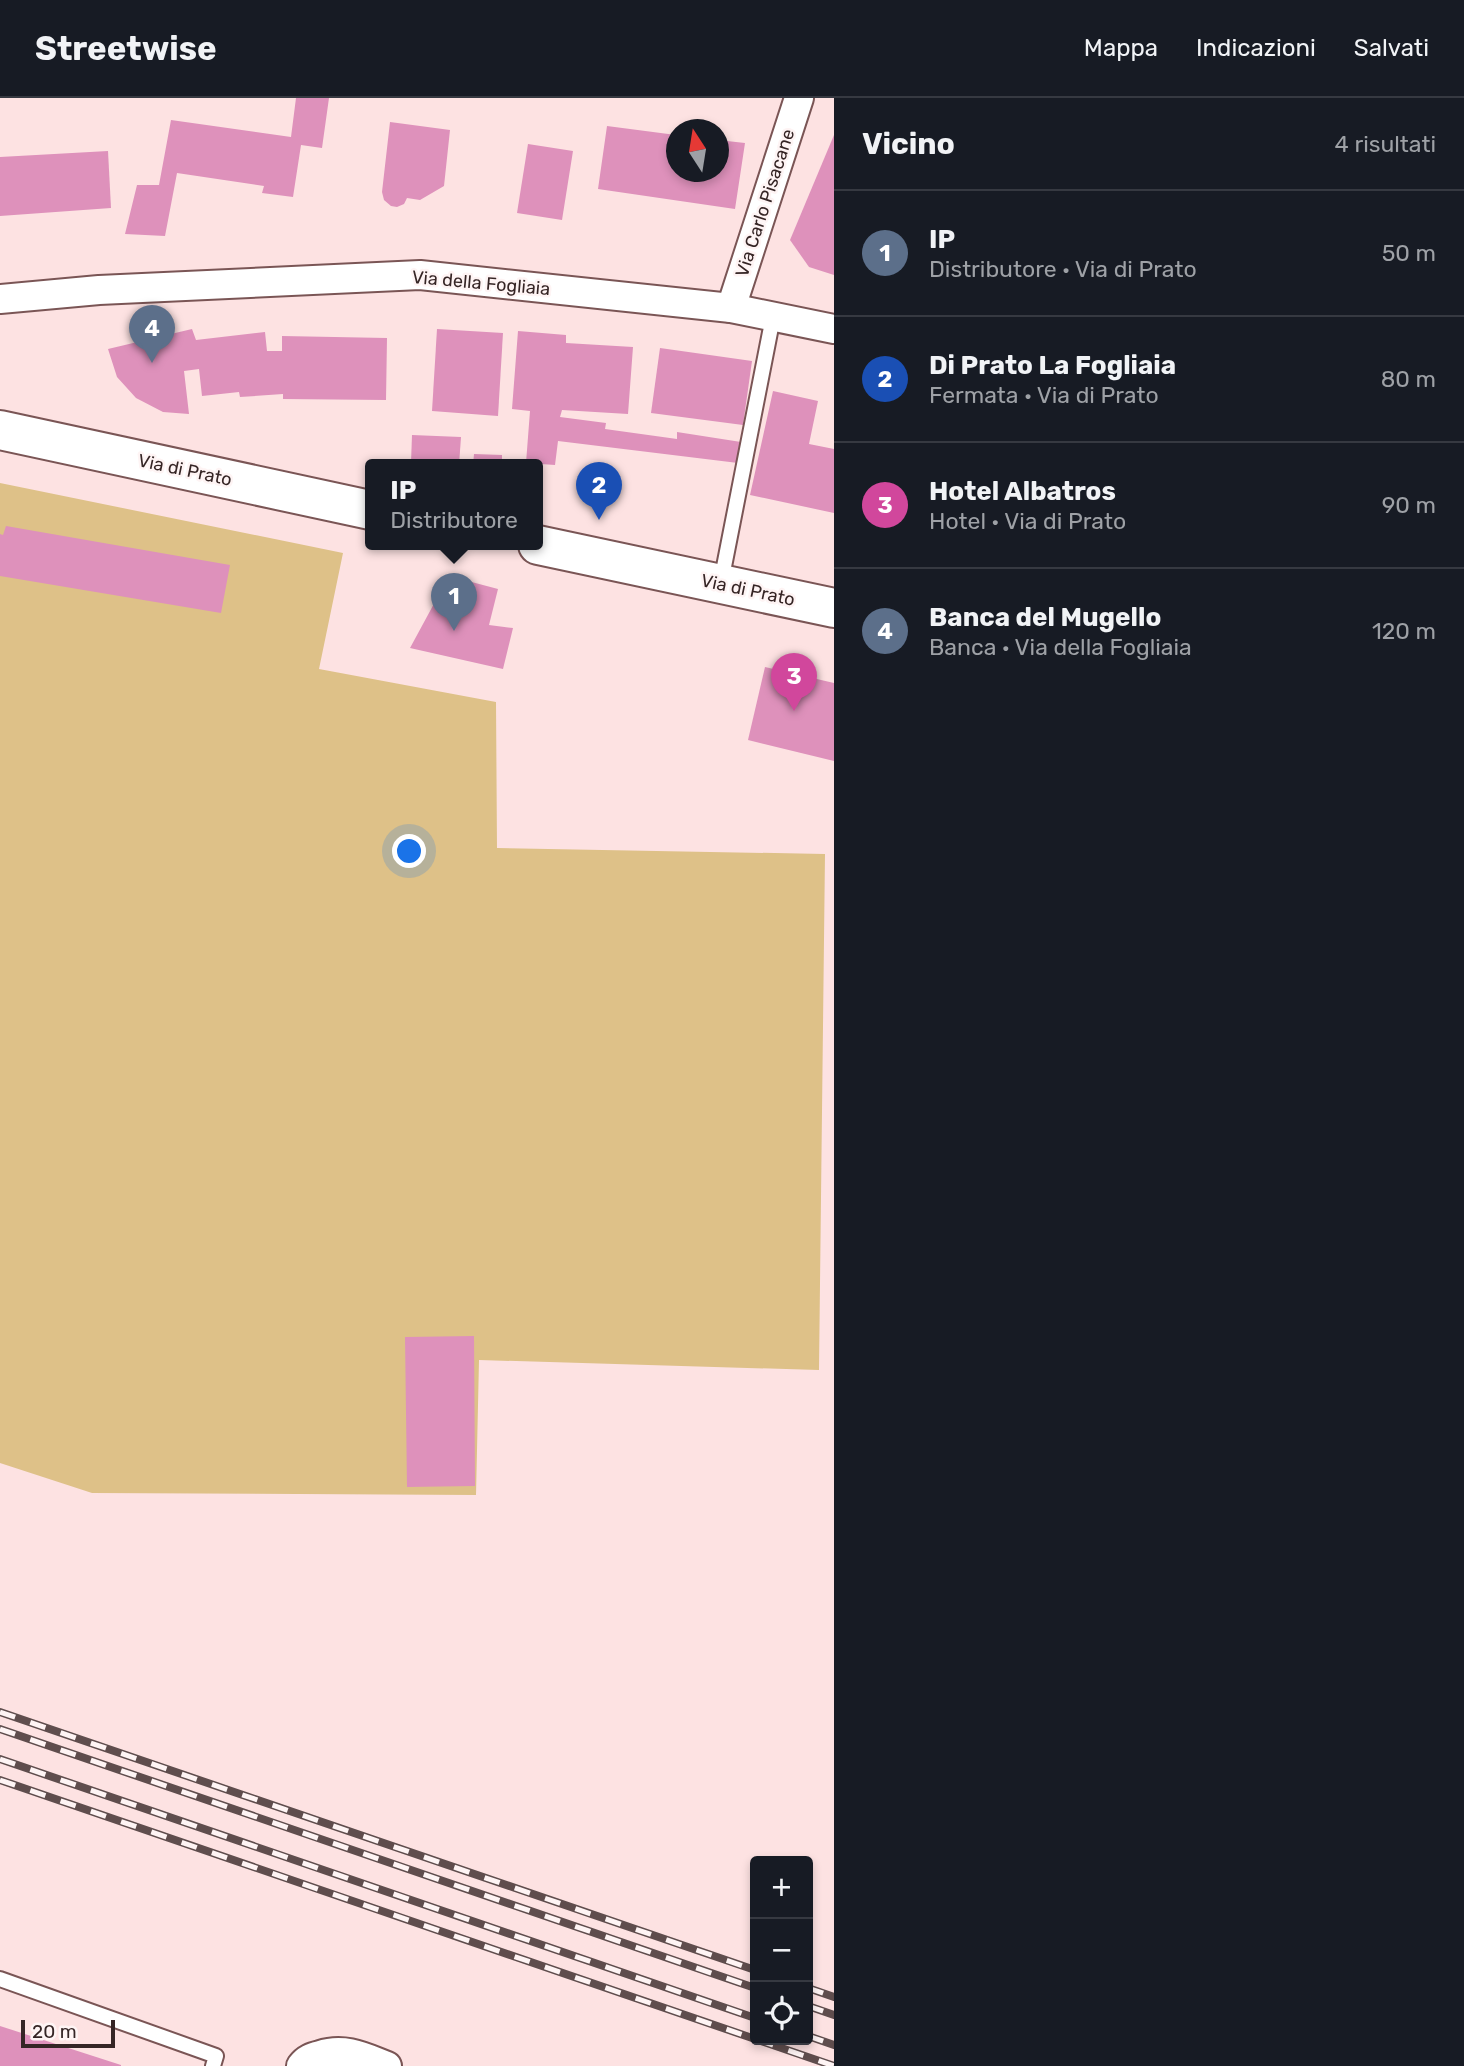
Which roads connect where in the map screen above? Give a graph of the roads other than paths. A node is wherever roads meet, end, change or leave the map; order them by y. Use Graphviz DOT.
graph roads {
  1 [pos="799,98"];
  2 [pos="0,299"];
  3 [pos="731,308"];
  4 [pos="773,317"];
  5 [pos="834,329"];
  6 [pos="0,430"];
  7 [pos="365,509"];
  8 [pos="543,546"];
  9 [pos="721,584"];
  10 [pos="834,608"];
  11 [pos="0,1979"];
  12 [pos="213,2066"];
  13 [pos="301,2066"];
  14 [pos="387,2066"];
  1 -- 3 [label="street, Via Carlo Pisacane"];
  2 -- 3 [label="street, Via della Fogliaia"];
  3 -- 4 [label="street, Via della Fogliaia"];
  4 -- 5 [label="street, Via della Fogliaia"];
  4 -- 9 [label="lane"];
  6 -- 7 [label="main road, Via di Prato"];
  8 -- 9 [label="main road, Via di Prato"];
  9 -- 10 [label="main road, Via di Prato"];
  11 -- 12 [label="lane"];
  13 -- 14 [label="street"];
}
